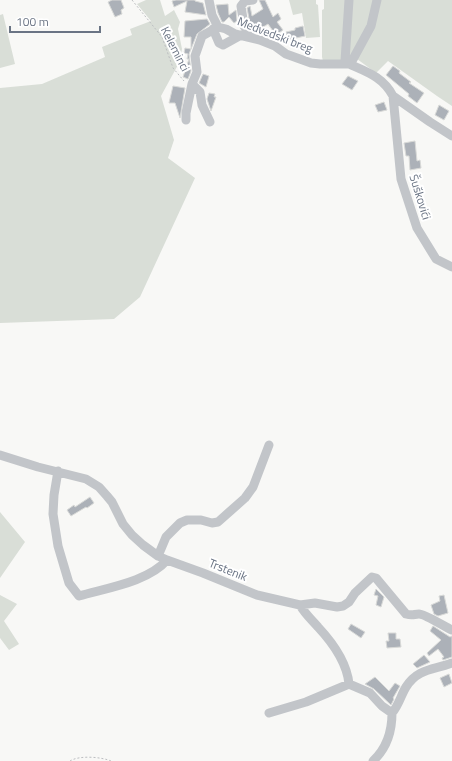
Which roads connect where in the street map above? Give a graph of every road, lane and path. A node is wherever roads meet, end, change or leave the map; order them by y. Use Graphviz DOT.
graph roads {
  1 [pos="132,0"];
  2 [pos="209,0"];
  3 [pos="253,0"];
  4 [pos="349,0"];
  5 [pos="377,0"];
  6 [pos="215,28"];
  7 [pos="241,35"];
  8 [pos="252,38"];
  9 [pos="349,64"];
  10 [pos="192,84"];
  11 [pos="393,96"];
  12 [pos="186,120"];
  13 [pos="210,122"];
  14 [pos="452,136"];
  15 [pos="452,267"];
  16 [pos="269,445"];
  17 [pos="0,455"];
  18 [pos="58,471"];
  19 [pos="158,556"];
  20 [pos="167,560"];
  21 [pos="300,606"];
  22 [pos="452,630"];
  23 [pos="452,663"];
  24 [pos="349,684"];
  25 [pos="269,713"];
  26 [pos="392,713"];
  27 [pos="70,761"];
  28 [pos="111,761"];
  29 [pos="373,761"];
  1 -- 10 [label="path, Keleminci"];
  2 -- 6 [label="street, Medvedski breg"];
  3 -- 8 [label="street"];
  4 -- 9 [label="street"];
  5 -- 9 [label="street"];
  6 -- 7 [label="street, Medvedski breg"];
  6 -- 7 [label="street"];
  6 -- 10 [label="street"];
  7 -- 8 [label="street, Medvedski breg"];
  8 -- 9 [label="street, Medvedski breg"];
  9 -- 11 [label="street"];
  10 -- 12 [label="street"];
  10 -- 13 [label="street"];
  11 -- 14 [label="street"];
  11 -- 15 [label="street, Šuškovići"];
  16 -- 19 [label="street"];
  17 -- 18 [label="street, Trstenik"];
  18 -- 19 [label="street, Trstenik"];
  18 -- 20 [label="street"];
  19 -- 20 [label="street, Trstenik"];
  20 -- 21 [label="street, Trstenik"];
  21 -- 22 [label="street, Trstenik"];
  21 -- 24 [label="street"];
  23 -- 26 [label="street"];
  24 -- 25 [label="street"];
  24 -- 26 [label="street"];
  26 -- 29 [label="street"];
  27 -- 28 [label="path"];
}
